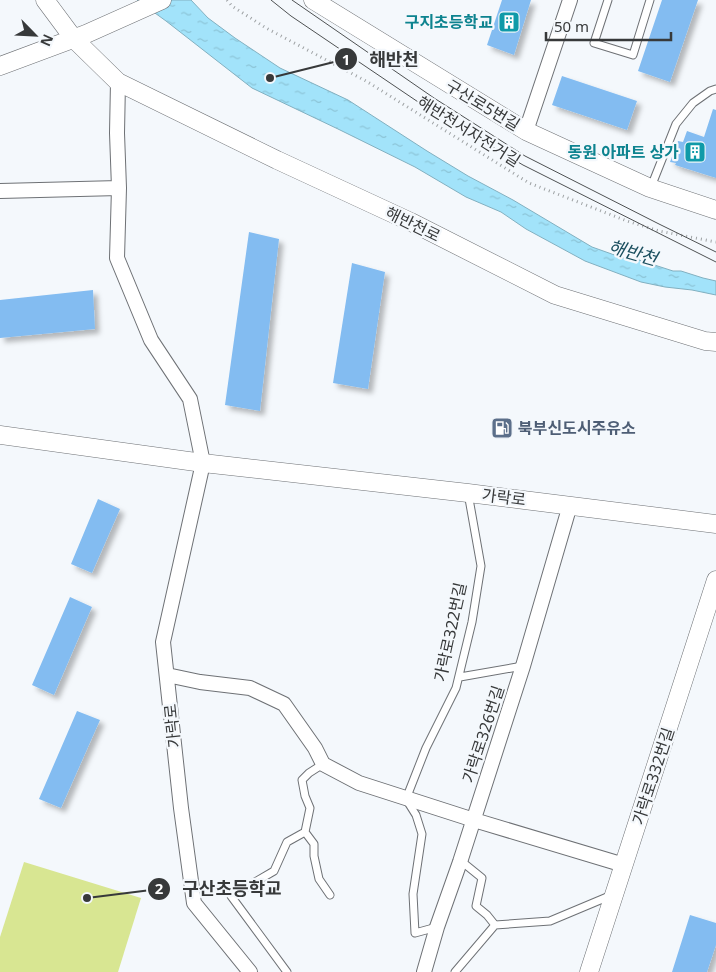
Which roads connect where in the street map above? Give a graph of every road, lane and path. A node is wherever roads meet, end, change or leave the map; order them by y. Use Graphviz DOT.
graph roads {
  1 [pos="45,0"];
  2 [pos="162,0"];
  3 [pos="227,0"];
  4 [pos="313,0"];
  5 [pos="570,0"];
  6 [pos="608,0"];
  7 [pos="650,0"];
  8 [pos="80,37"];
  9 [pos="0,66"];
  10 [pos="118,82"];
  11 [pos="716,89"];
  12 [pos="526,131"];
  13 [pos="119,188"];
  14 [pos="650,188"];
  15 [pos="0,191"];
  16 [pos="716,210"];
  17 [pos="716,242"];
  18 [pos="716,342"];
  19 [pos="0,435"];
  20 [pos="203,463"];
  21 [pos="468,493"];
  22 [pos="570,505"];
  23 [pos="716,524"];
  24 [pos="716,580"];
  25 [pos="523,666"];
  26 [pos="167,675"];
  27 [pos="460,677"];
  28 [pos="323,764"];
  29 [pos="406,798"];
  30 [pos="474,820"];
  31 [pos="305,832"];
  32 [pos="460,862"];
  33 [pos="624,865"];
  34 [pos="614,894"];
  35 [pos="330,896"];
  36 [pos="495,925"];
  37 [pos="437,927"];
  38 [pos="250,972"];
  39 [pos="287,972"];
  40 [pos="424,972"];
  41 [pos="455,972"];
  42 [pos="589,972"];
  1 -- 8 [label="street, 해반천로"];
  2 -- 8 [label="street"];
  3 -- 17 [label="path, 해반천서자전거길"];
  4 -- 12 [label="street, 구산로5번길"];
  5 -- 12 [label="street, 구산로5번길"];
  6 -- 7 [label="lane"];
  8 -- 9 [label="street"];
  8 -- 10 [label="street, 해반천로"];
  10 -- 13 [label="street"];
  10 -- 18 [label="street, 해반천로"];
  11 -- 14 [label="lane"];
  12 -- 14 [label="street, 구산로5번길"];
  13 -- 15 [label="street"];
  13 -- 20 [label="street"];
  14 -- 16 [label="street, 구산로5번길"];
  19 -- 20 [label="street, 가락로"];
  20 -- 21 [label="street, 가락로"];
  20 -- 26 [label="street, 가락로"];
  21 -- 22 [label="street, 가락로"];
  21 -- 27 [label="lane, 가락로322번길"];
  22 -- 23 [label="street, 가락로"];
  22 -- 25 [label="street, 가락로326번길"];
  24 -- 33 [label="street, 가락로332번길"];
  25 -- 27 [label="lane"];
  25 -- 30 [label="street, 가락로326번길"];
  26 -- 28 [label="street"];
  26 -- 38 [label="street, 가락로"];
  27 -- 29 [label="lane, 가락로322번길"];
  28 -- 29 [label="street"];
  28 -- 31 [label="lane"];
  29 -- 30 [label="street"];
  29 -- 37 [label="lane"];
  30 -- 32 [label="street, 가락로326번길"];
  30 -- 33 [label="street"];
  31 -- 35 [label="lane"];
  31 -- 39 [label="lane"];
  32 -- 36 [label="lane"];
  32 -- 37 [label="street, 가락로326번길"];
  33 -- 34 [label="street, 가락로332번길"];
  34 -- 36 [label="lane"];
  34 -- 42 [label="street, 가락로332번길"];
  36 -- 41 [label="lane"];
  37 -- 40 [label="street, 가락로326번길"];
}
